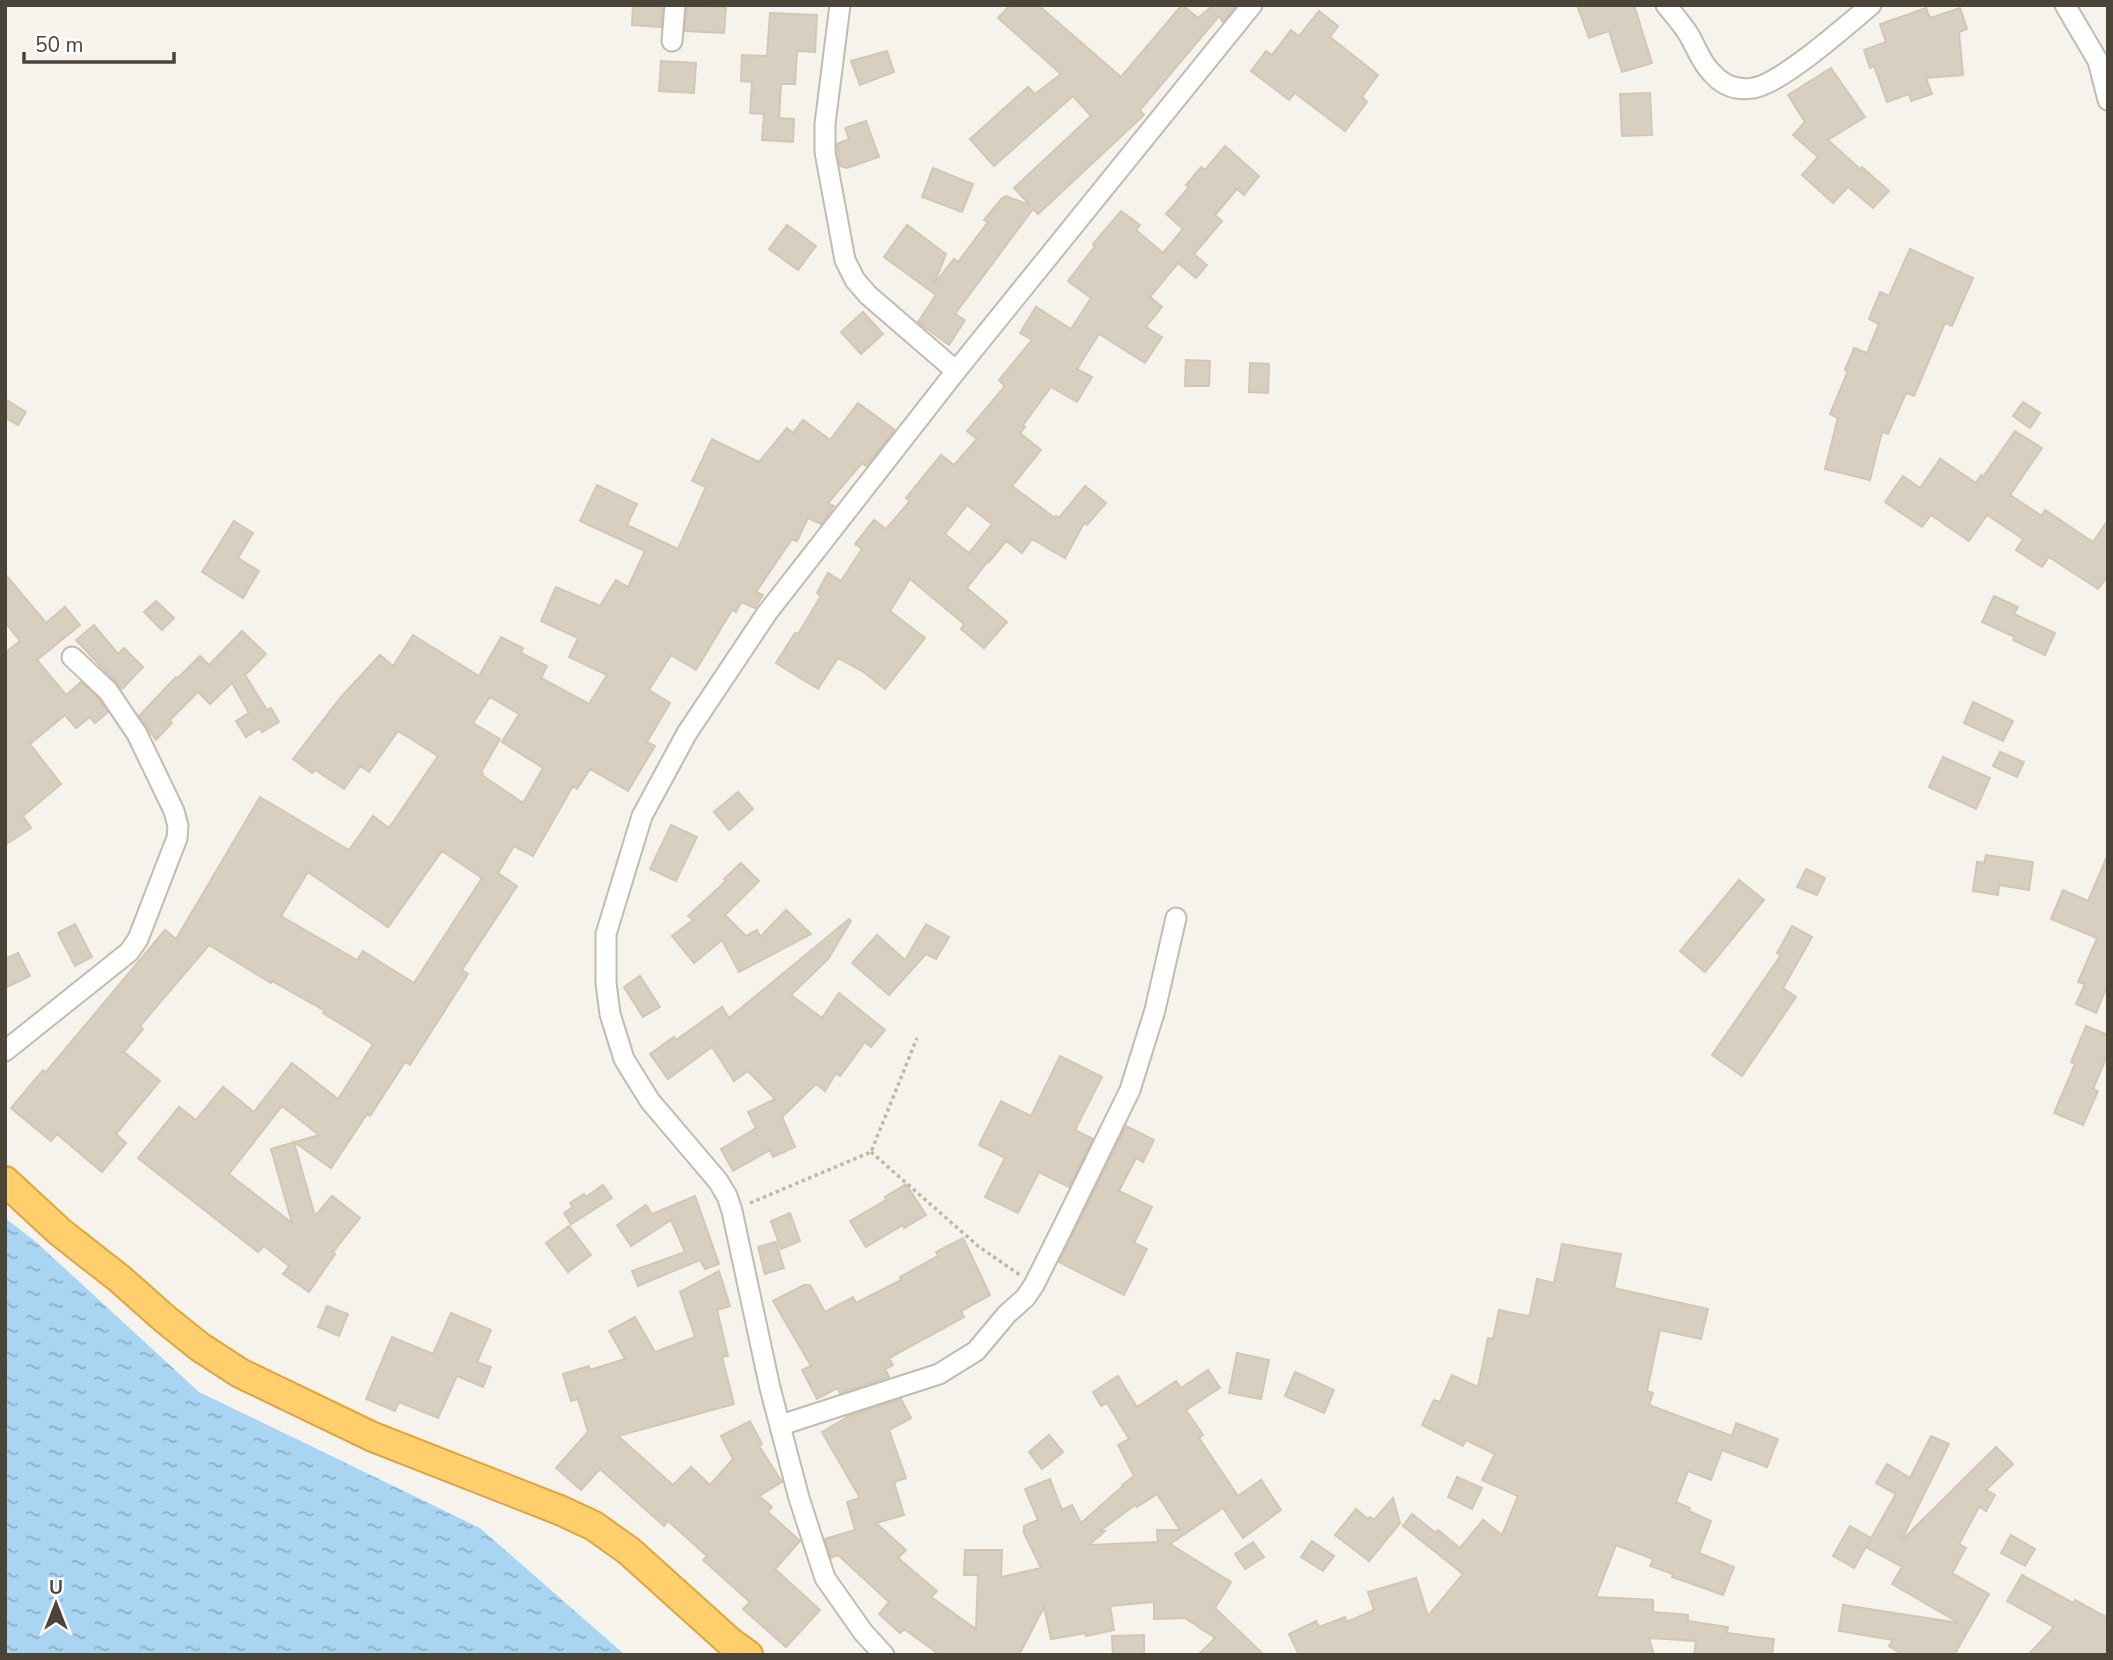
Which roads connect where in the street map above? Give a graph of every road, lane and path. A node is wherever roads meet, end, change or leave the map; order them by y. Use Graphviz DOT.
graph roads {
  1 [pos="675,5"];
  2 [pos="840,5"];
  3 [pos="1252,5"];
  4 [pos="1666,5"];
  5 [pos="1871,5"];
  6 [pos="2065,5"];
  7 [pos="672,41"];
  8 [pos="2108,100"];
  9 [pos="956,371"];
  10 [pos="72,657"];
  11 [pos="1176,918"];
  12 [pos="917,1038"];
  13 [pos="5,1051"];
  14 [pos="871,1152"];
  15 [pos="5,1181"];
  16 [pos="732,1211"];
  17 [pos="1034,1285"];
  18 [pos="780,1426"];
  19 [pos="748,1655"];
  20 [pos="884,1655"];
  1 -- 7 [label="street"];
  2 -- 9 [label="street"];
  3 -- 9 [label="street"];
  4 -- 5 [label="street"];
  6 -- 8 [label="street"];
  9 -- 16 [label="street"];
  10 -- 13 [label="street"];
  11 -- 17 [label="street"];
  12 -- 14 [label="path"];
  14 -- 16 [label="path"];
  14 -- 17 [label="path"];
  15 -- 19 [label="highway"];
  16 -- 18 [label="street"];
  17 -- 18 [label="street"];
  18 -- 20 [label="street"];
}
